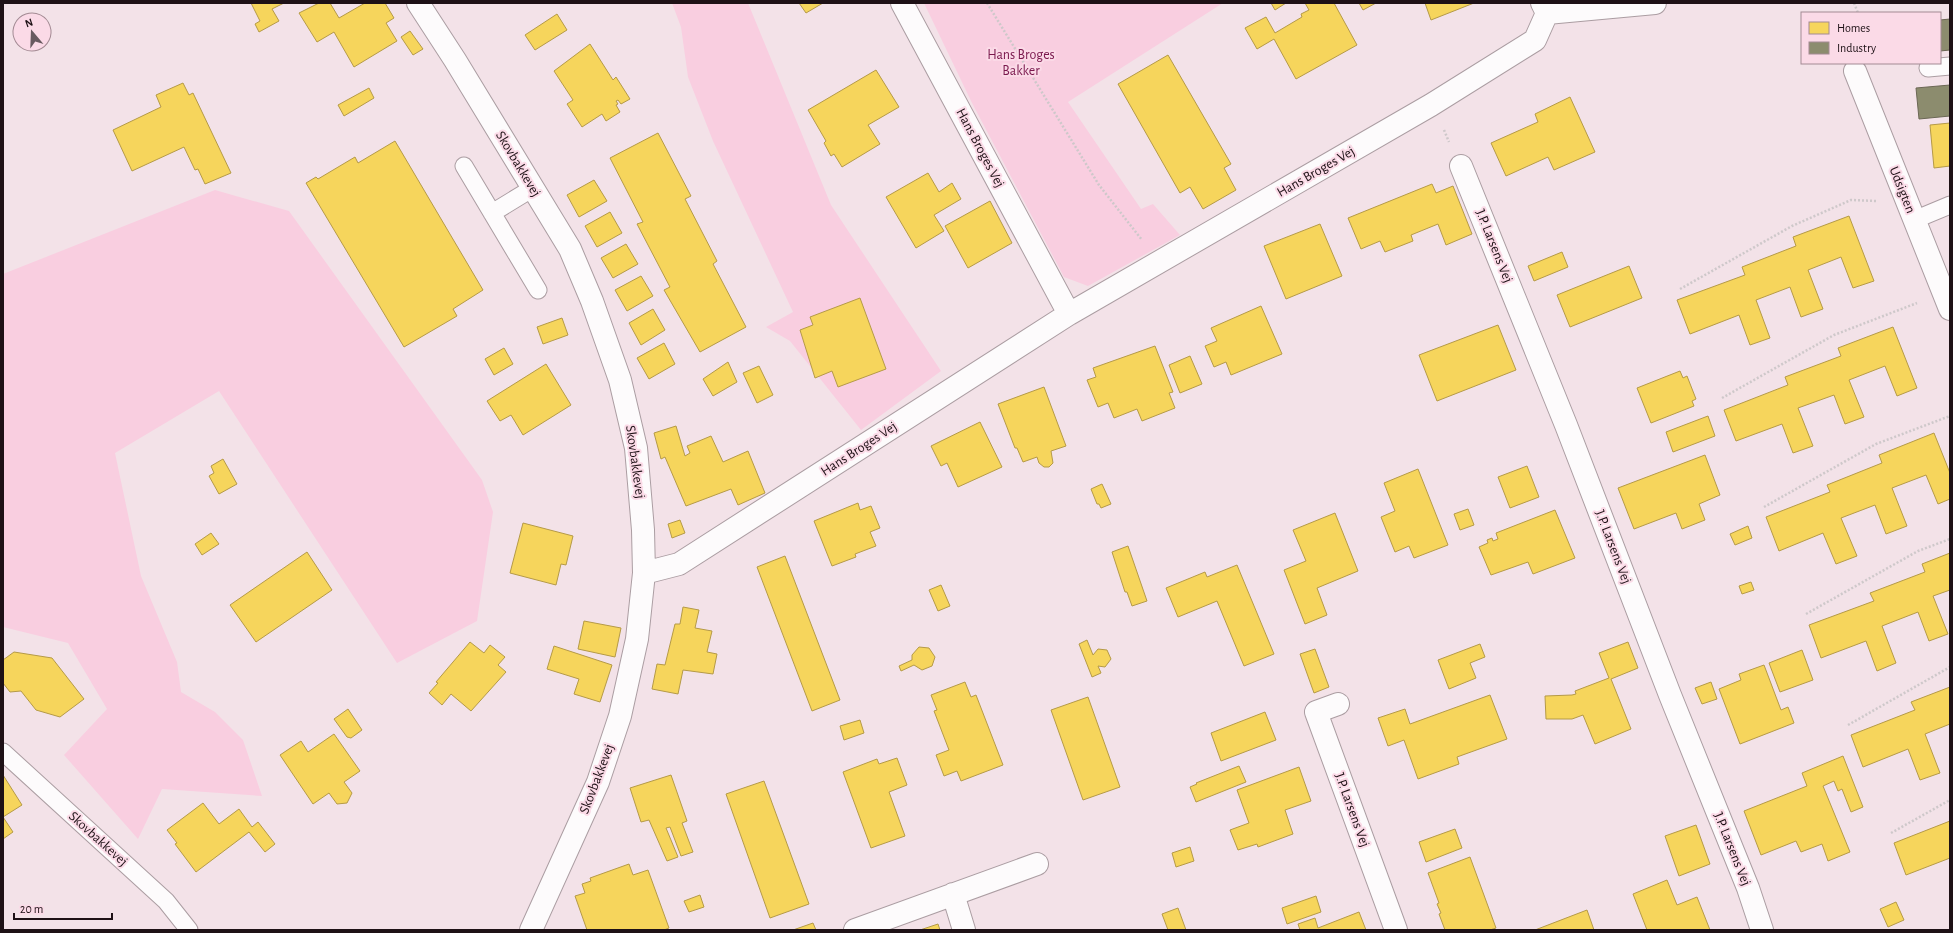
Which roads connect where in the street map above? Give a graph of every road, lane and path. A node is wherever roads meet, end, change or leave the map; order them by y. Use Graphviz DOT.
graph roads {
  1 [pos="418,3"];
  2 [pos="902,3"];
  3 [pos="987,3"];
  4 [pos="1655,3"];
  5 [pos="1544,8"];
  6 [pos="1950,66"];
  7 [pos="1928,68"];
  8 [pos="1855,71"];
  9 [pos="1431,105"];
  10 [pos="464,166"];
  11 [pos="1461,166"];
  12 [pos="532,188"];
  13 [pos="1950,205"];
  14 [pos="1910,211"];
  15 [pos="492,213"];
  16 [pos="1161,262"];
  17 [pos="1680,289"];
  18 [pos="538,290"];
  19 [pos="1947,301"];
  20 [pos="1069,314"];
  21 [pos="1722,398"];
  22 [pos="1950,416"];
  23 [pos="1764,507"];
  24 [pos="1950,539"];
  25 [pos="644,573"];
  26 [pos="1806,614"];
  27 [pos="1950,668"];
  28 [pos="1338,704"];
  29 [pos="1848,725"];
  30 [pos="3,752"];
  31 [pos="1950,800"];
  32 [pos="1890,834"];
  33 [pos="1037,864"];
  34 [pos="953,894"];
  35 [pos="189,930"];
  36 [pos="531,930"];
  37 [pos="855,930"];
  38 [pos="964,930"];
  39 [pos="1396,930"];
  40 [pos="1762,930"];
  1 -- 12 [label="street, Skovbakkevej"];
  2 -- 20 [label="street, Hans Broges Vej"];
  3 -- 16 [label="path"];
  4 -- 5 [label="street, Hans Broges Vej"];
  5 -- 9 [label="street, Hans Broges Vej"];
  6 -- 7 [label="lane"];
  8 -- 14 [label="street, Udsigten"];
  9 -- 11 [label="path"];
  9 -- 16 [label="street, Hans Broges Vej"];
  10 -- 15 [label="lane"];
  11 -- 40 [label="street, J.P. Larsens Vej"];
  12 -- 15 [label="lane"];
  12 -- 25 [label="street, Skovbakkevej"];
  13 -- 14 [label="lane"];
  14 -- 17 [label="path"];
  14 -- 19 [label="street, Udsigten"];
  15 -- 18 [label="lane"];
  16 -- 20 [label="street, Hans Broges Vej"];
  19 -- 21 [label="path"];
  20 -- 25 [label="street, Hans Broges Vej"];
  22 -- 23 [label="path"];
  24 -- 26 [label="path"];
  25 -- 36 [label="street, Skovbakkevej"];
  27 -- 29 [label="path"];
  28 -- 39 [label="street, J.P. Larsens Vej"];
  30 -- 35 [label="lane, Skovbakkevej"];
  31 -- 32 [label="path"];
  33 -- 34 [label="street"];
  34 -- 37 [label="street"];
  34 -- 38 [label="street"];
}
